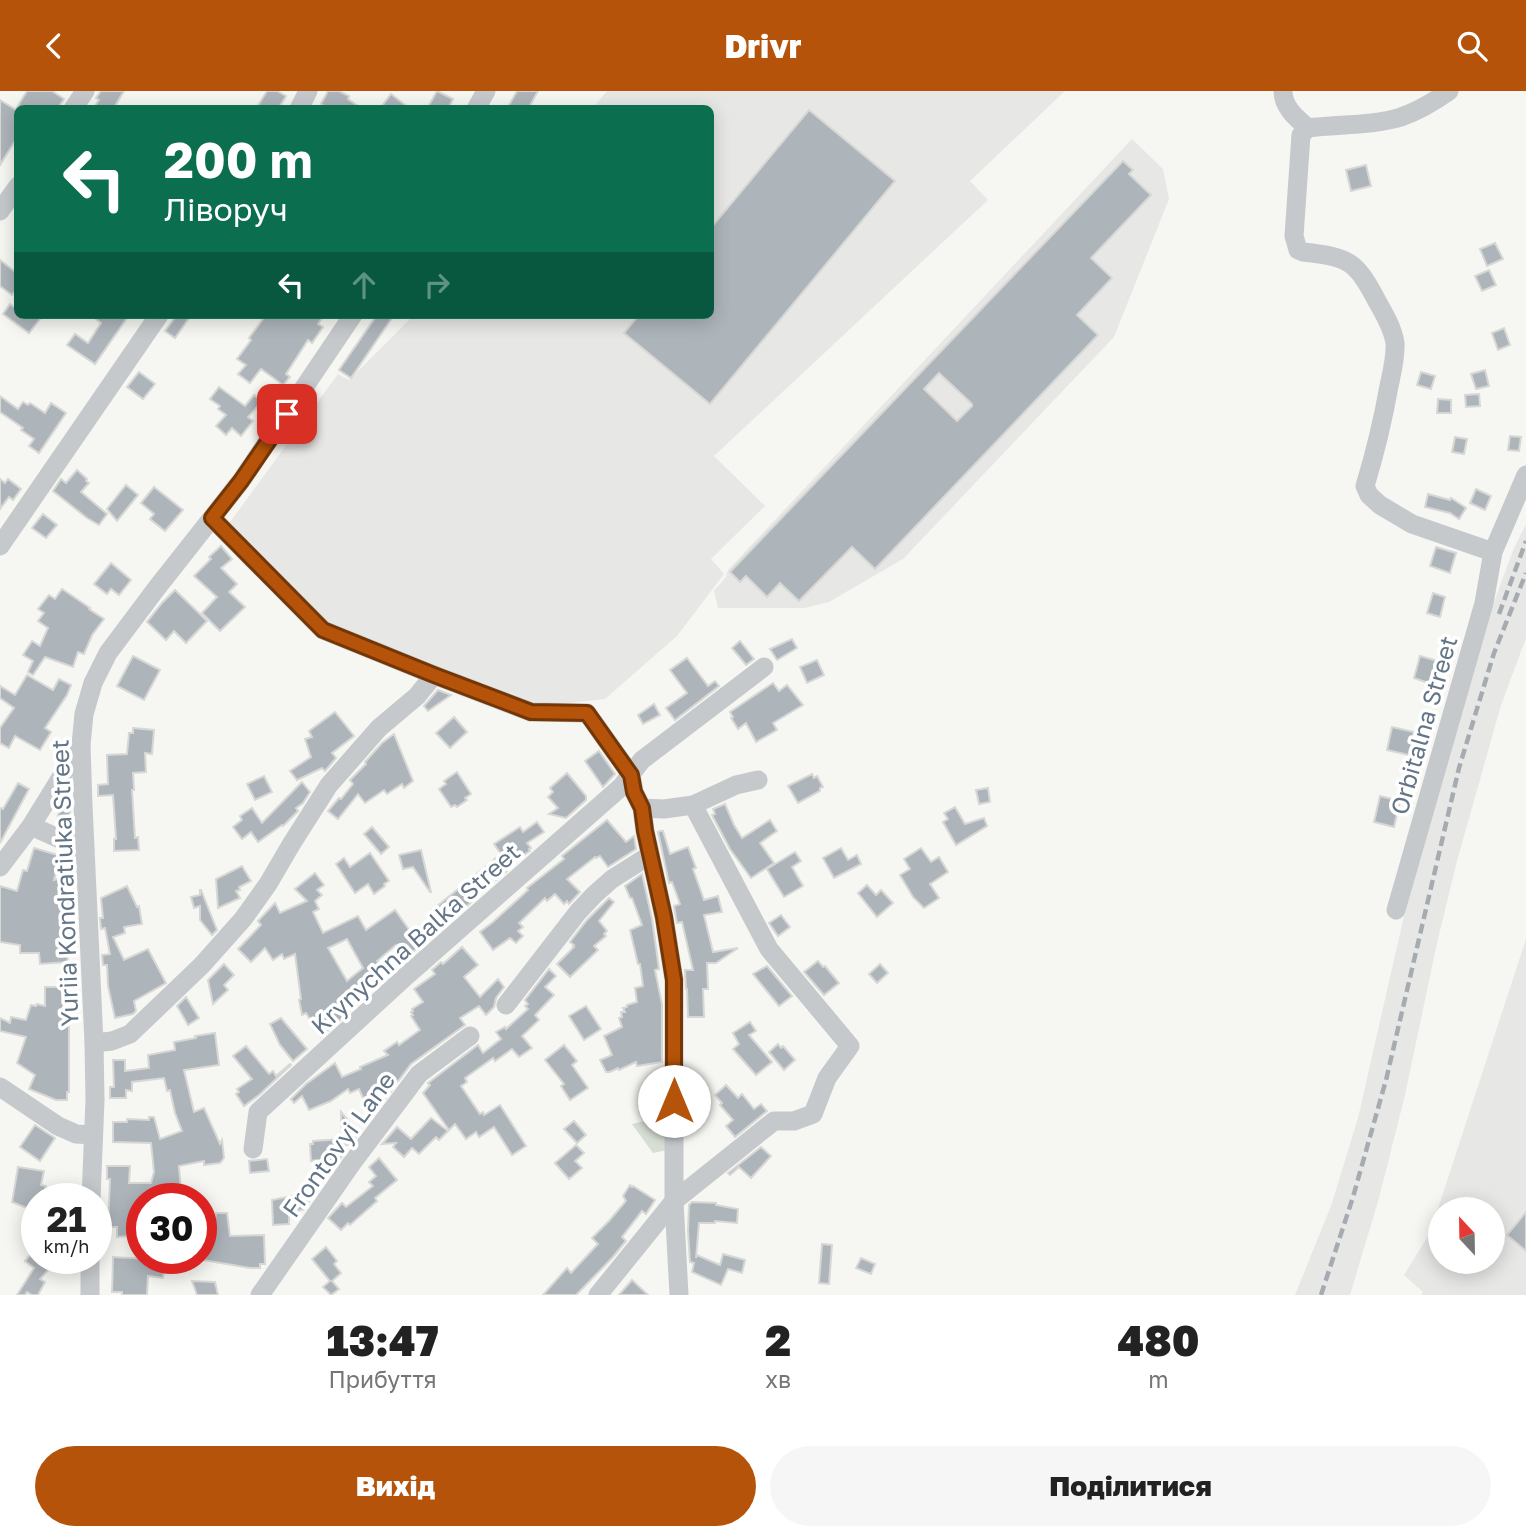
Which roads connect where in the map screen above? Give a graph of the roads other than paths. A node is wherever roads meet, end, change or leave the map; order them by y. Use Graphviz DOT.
graph roads {
  1 [pos="1283,91"];
  2 [pos="1449,91"];
  3 [pos="1308,128"];
  4 [pos="14,192"];
  5 [pos="0,211"];
  6 [pos="156,319"];
  7 [pos="350,319"];
  8 [pos="1526,475"];
  9 [pos="212,518"];
  10 [pos="0,546"];
  11 [pos="1493,552"];
  12 [pos="764,667"];
  13 [pos="434,675"];
  14 [pos="81,745"];
  15 [pos="631,775"];
  16 [pos="758,780"];
  17 [pos="693,805"];
  18 [pos="642,808"];
  19 [pos="31,825"];
  20 [pos="85,850"];
  21 [pos="650,855"];
  22 [pos="0,867"];
  23 [pos="1396,910"];
  24 [pos="506,1005"];
  25 [pos="470,1036"];
  26 [pos="94,1043"];
  27 [pos="0,1087"];
  28 [pos="93,1135"];
  29 [pos="253,1149"];
  30 [pos="92,1183"];
  31 [pos="674,1201"];
  32 [pos="90,1274"];
  33 [pos="90,1295"];
  34 [pos="260,1295"];
  35 [pos="598,1295"];
  36 [pos="679,1295"];
  1 -- 3 [label="street"];
  2 -- 3 [label="street"];
  3 -- 11 [label="street"];
  4 -- 5 [label="street"];
  6 -- 10 [label="street"];
  7 -- 9 [label="street, Yuriia Kondratiuka Street"];
  8 -- 11 [label="street, Orbitalna Street"];
  9 -- 13 [label="street"];
  9 -- 14 [label="street, Yuriia Kondratiuka Street"];
  11 -- 23 [label="street, Orbitalna Street"];
  12 -- 15 [label="street, Krynychna Balka Street"];
  13 -- 15 [label="street"];
  13 -- 26 [label="street"];
  14 -- 19 [label="street"];
  14 -- 20 [label="street, Yuriia Kondratiuka Street"];
  15 -- 18 [label="street"];
  15 -- 29 [label="street, Krynychna Balka Street"];
  16 -- 17 [label="street"];
  17 -- 18 [label="street"];
  17 -- 31 [label="street"];
  18 -- 21 [label="street"];
  19 -- 20 [label="street"];
  19 -- 22 [label="street"];
  20 -- 26 [label="street, Yuriia Kondratiuka Street"];
  21 -- 24 [label="street"];
  21 -- 31 [label="street"];
  25 -- 34 [label="street, Frontovyi Lane"];
  26 -- 28 [label="street, Yuriia Kondratiuka Street"];
  27 -- 28 [label="street"];
  28 -- 30 [label="street, Yuriia Kondratiuka Street"];
  31 -- 35 [label="street"];
  31 -- 36 [label="street"];
  32 -- 33 [label="street"];
}
